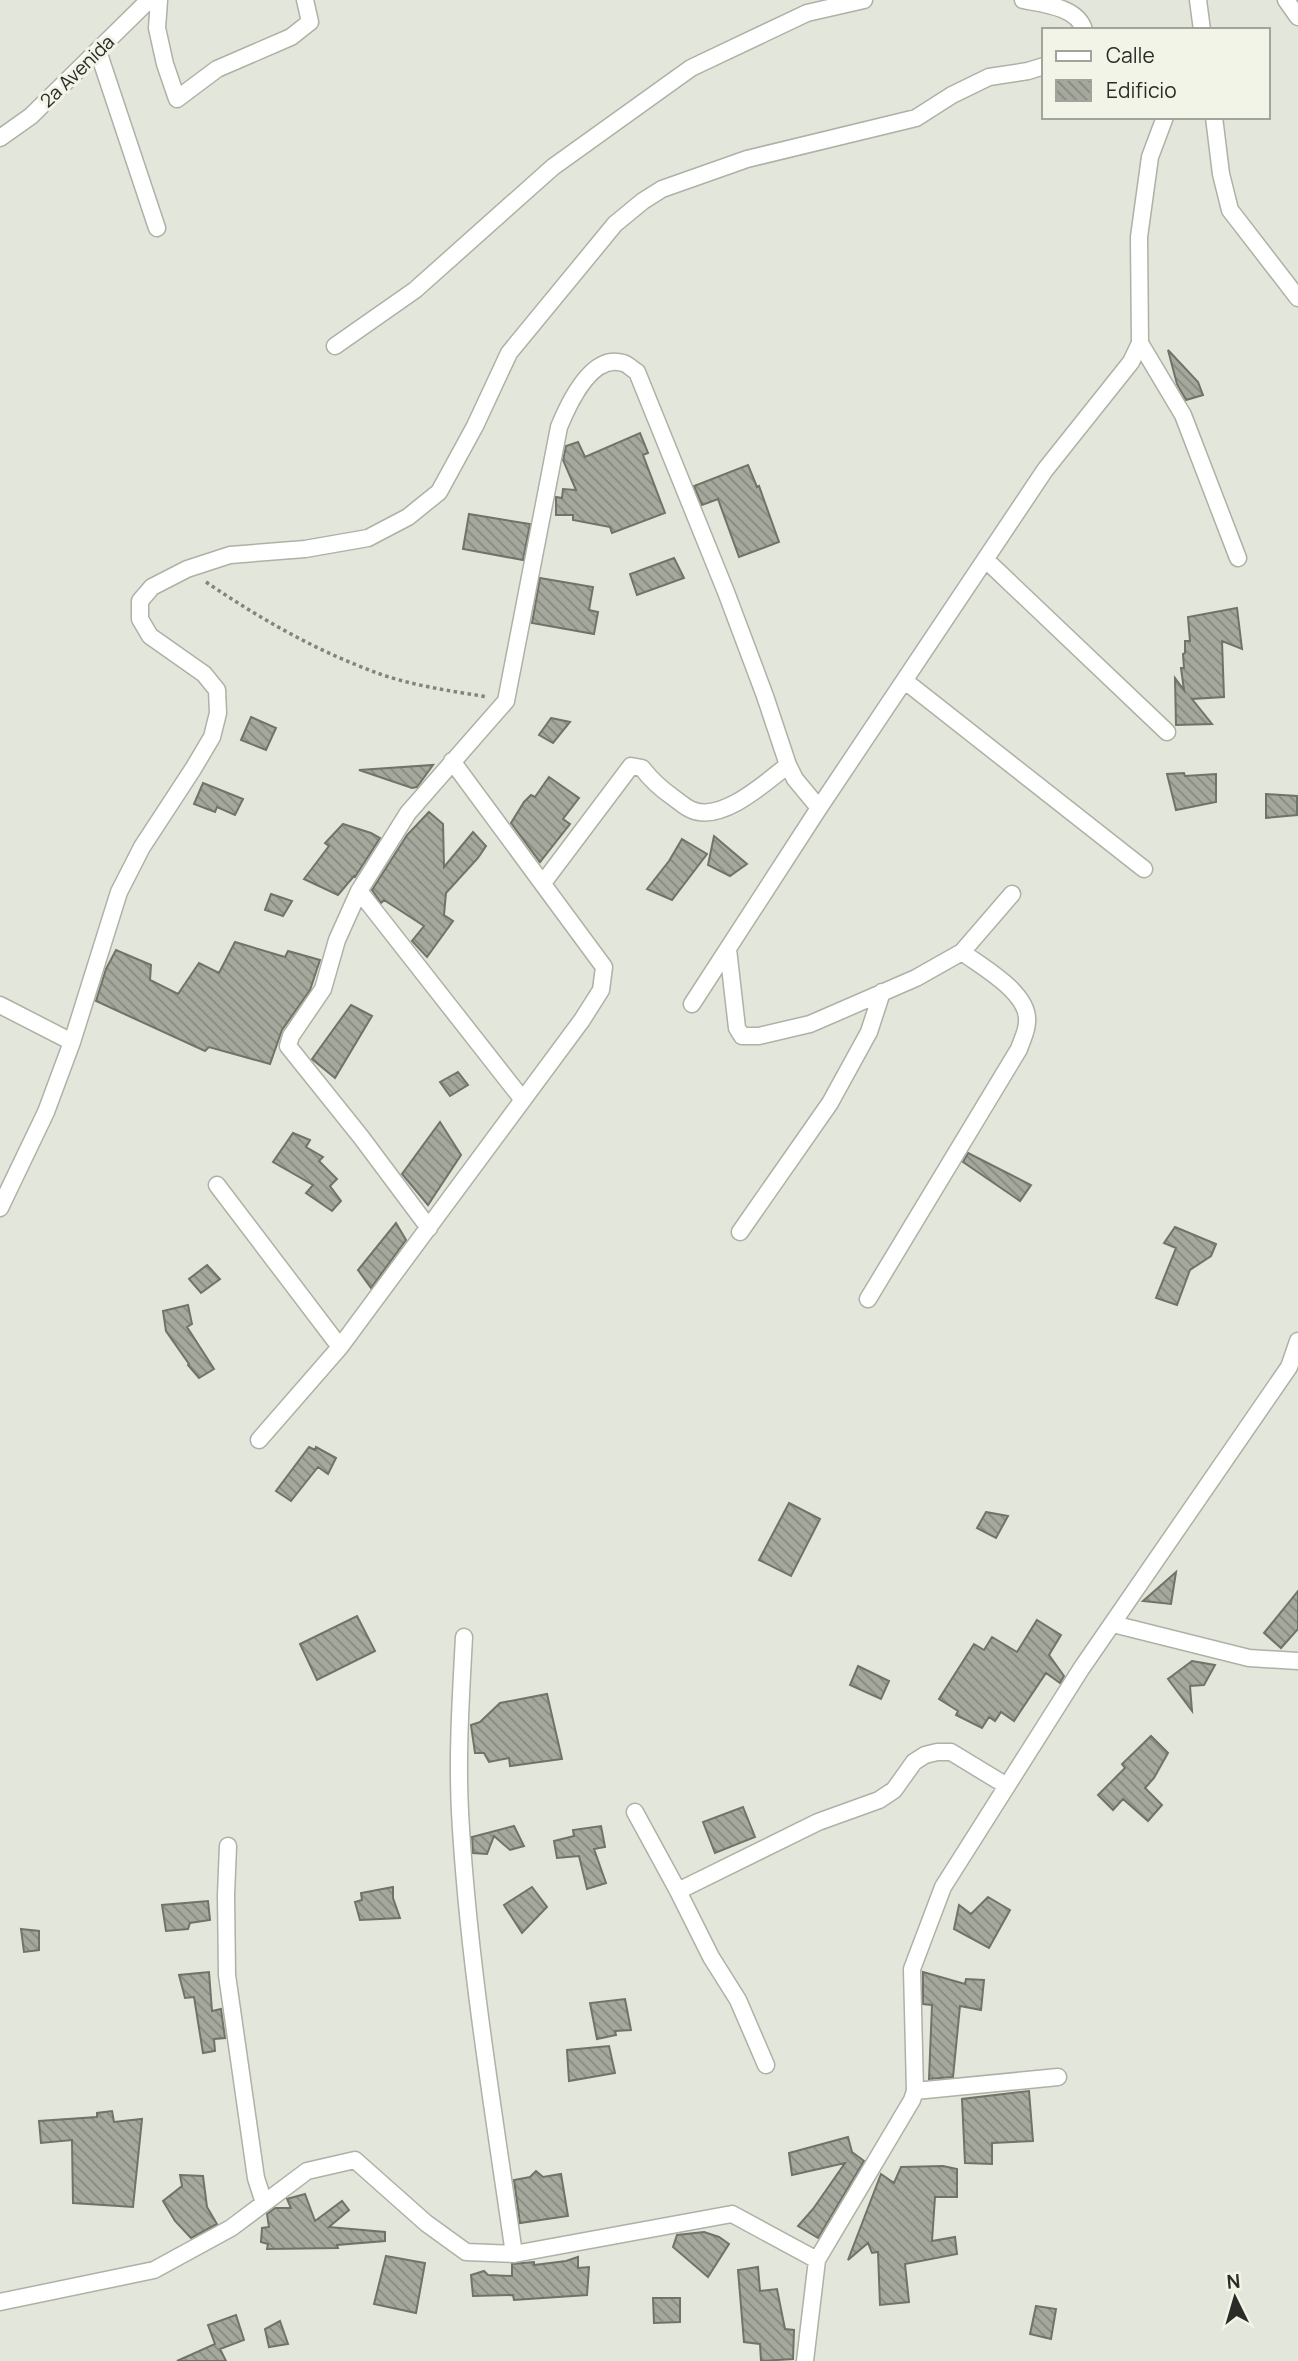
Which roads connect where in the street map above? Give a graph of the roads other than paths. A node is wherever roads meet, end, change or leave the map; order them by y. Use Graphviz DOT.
graph roads {
  1 [pos="149,0"];
  2 [pos="159,0"];
  3 [pos="305,0"];
  4 [pos="864,0"];
  5 [pos="1023,0"];
  6 [pos="1198,0"];
  7 [pos="1286,0"];
  8 [pos="1298,17"];
  9 [pos="1084,28"];
  10 [pos="1202,28"];
  11 [pos="98,51"];
  12 [pos="1042,67"];
  13 [pos="1164,119"];
  14 [pos="1213,119"];
  15 [pos="0,138"];
  16 [pos="157,228"];
  17 [pos="1298,298"];
  18 [pos="1140,343"];
  19 [pos="335,346"];
  20 [pos="1238,558"];
  21 [pos="986,560"];
  22 [pos="905,681"];
  23 [pos="1167,732"];
  24 [pos="452,761"];
  25 [pos="788,765"];
  26 [pos="818,808"];
  27 [pos="1144,869"];
  28 [pos="543,883"];
  29 [pos="359,891"];
  30 [pos="1012,894"];
  31 [pos="728,949"];
  32 [pos="961,952"];
  33 [pos="882,992"];
  34 [pos="692,1004"];
  35 [pos="0,1005"];
  36 [pos="72,1042"];
  37 [pos="523,1100"];
  38 [pos="217,1185"];
  39 [pos="0,1208"];
  40 [pos="429,1228"];
  41 [pos="740,1232"];
  42 [pos="868,1299"];
  43 [pos="1298,1341"];
  44 [pos="340,1348"];
  45 [pos="259,1440"];
  46 [pos="1113,1624"];
  47 [pos="464,1637"];
  48 [pos="1298,1661"];
  49 [pos="1007,1786"];
  50 [pos="635,1812"];
  51 [pos="228,1846"];
  52 [pos="678,1891"];
  53 [pos="766,2065"];
  54 [pos="1058,2077"];
  55 [pos="915,2091"];
  56 [pos="264,2203"];
  57 [pos="514,2254"];
  58 [pos="817,2260"];
  59 [pos="0,2302"];
  60 [pos="805,2361"];
  1 -- 11 [label="street, 2a Avenida"];
  2 -- 3 [label="street"];
  4 -- 19 [label="street"];
  5 -- 9 [label="street"];
  6 -- 10 [label="street"];
  7 -- 8 [label="street"];
  11 -- 15 [label="street, 2a Avenida"];
  11 -- 16 [label="street"];
  12 -- 36 [label="street"];
  13 -- 18 [label="street"];
  14 -- 17 [label="street"];
  18 -- 20 [label="street"];
  18 -- 21 [label="street"];
  21 -- 22 [label="street"];
  21 -- 23 [label="street"];
  22 -- 26 [label="street"];
  22 -- 27 [label="street"];
  24 -- 25 [label="street"];
  24 -- 28 [label="street"];
  24 -- 29 [label="street"];
  25 -- 26 [label="street"];
  25 -- 28 [label="street"];
  26 -- 31 [label="street"];
  28 -- 37 [label="street"];
  29 -- 37 [label="street"];
  29 -- 40 [label="street"];
  30 -- 32 [label="street"];
  31 -- 33 [label="street"];
  31 -- 34 [label="street"];
  32 -- 33 [label="street"];
  32 -- 42 [label="street"];
  33 -- 41 [label="street"];
  35 -- 36 [label="street"];
  36 -- 39 [label="street"];
  37 -- 40 [label="street"];
  38 -- 44 [label="street"];
  40 -- 44 [label="street"];
  43 -- 46 [label="street"];
  44 -- 45 [label="street"];
  46 -- 48 [label="street"];
  46 -- 49 [label="street"];
  47 -- 57 [label="street"];
  49 -- 52 [label="street"];
  49 -- 55 [label="street"];
  50 -- 52 [label="street"];
  51 -- 56 [label="street"];
  52 -- 53 [label="street"];
  54 -- 55 [label="street"];
  55 -- 58 [label="street"];
  56 -- 57 [label="street"];
  56 -- 59 [label="street"];
  57 -- 58 [label="street"];
  58 -- 60 [label="street"];
}
